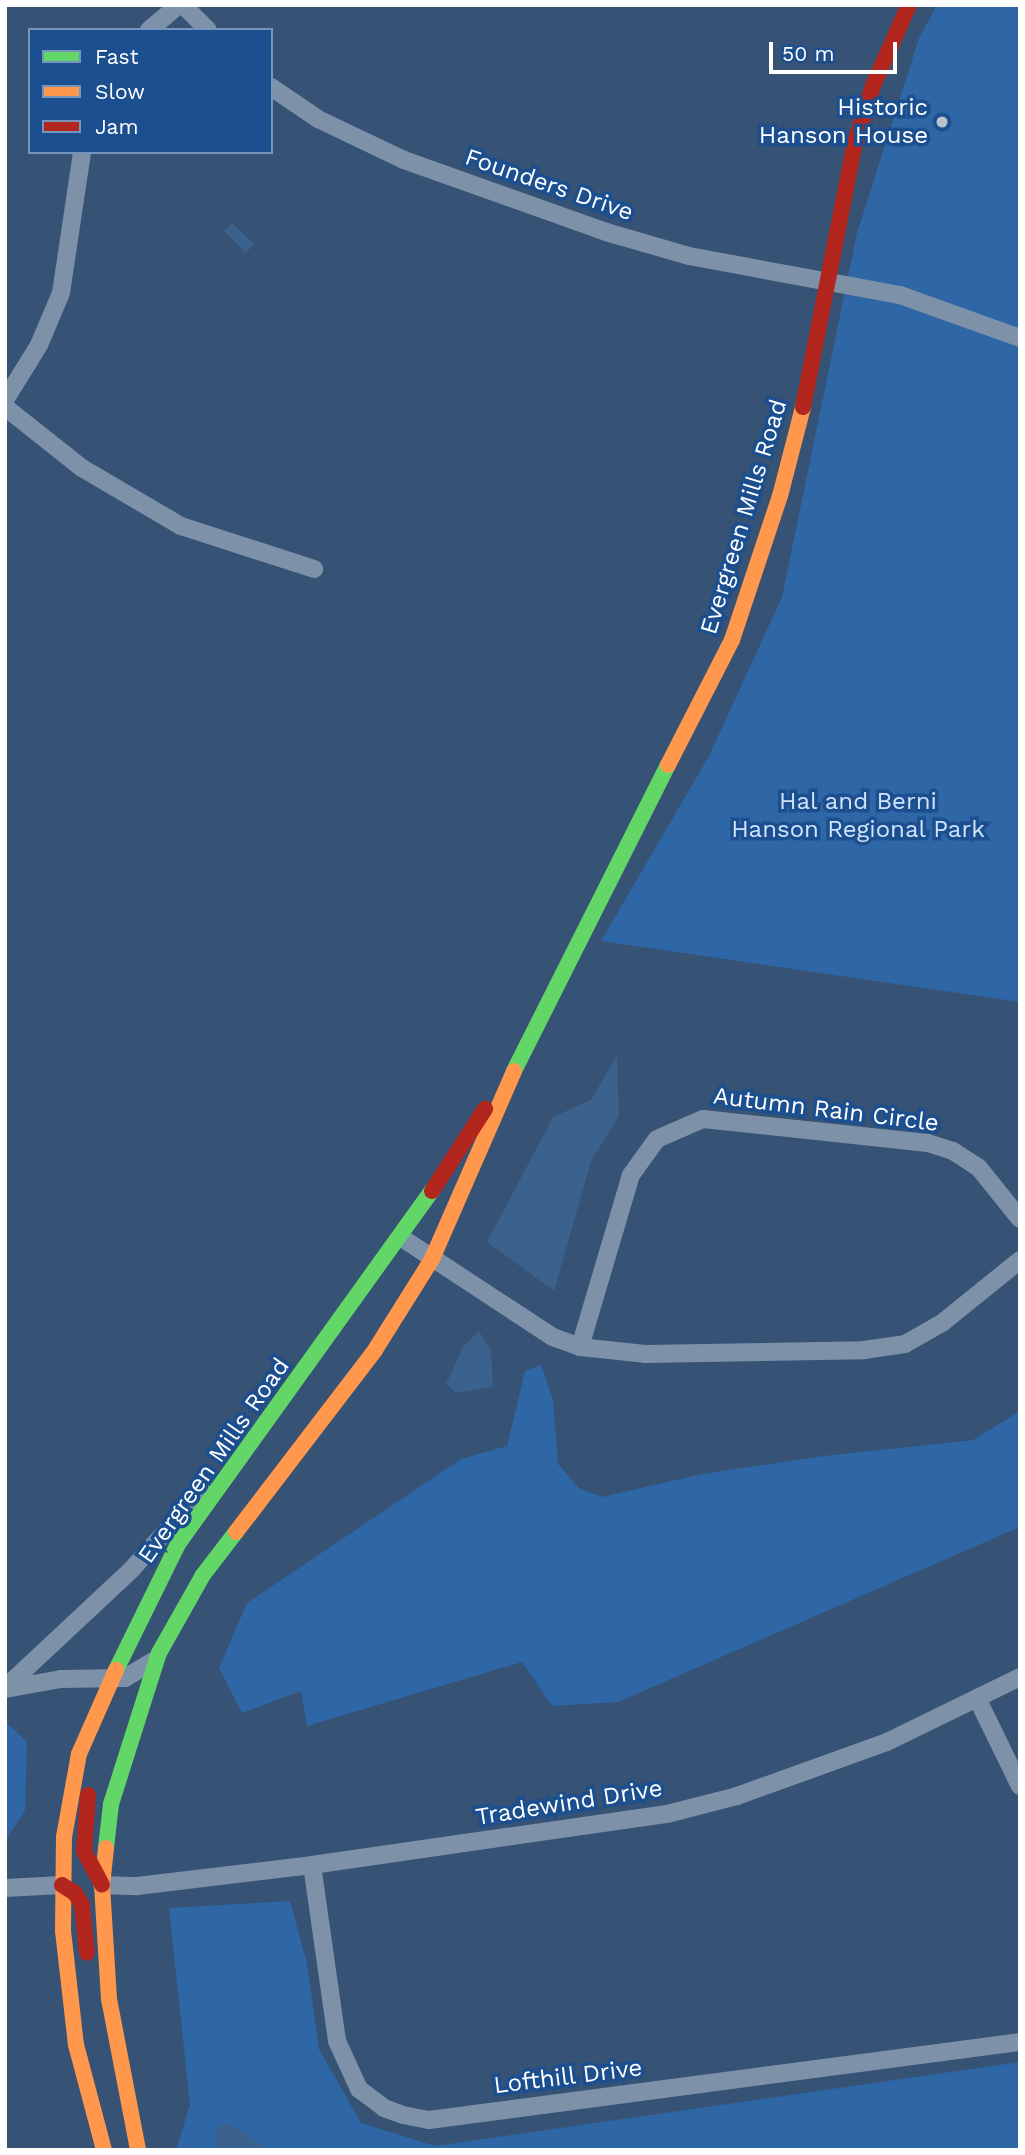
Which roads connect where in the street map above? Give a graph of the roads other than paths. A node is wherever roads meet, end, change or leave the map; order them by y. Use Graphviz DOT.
graph roads {
  1 [pos="181,5"];
  2 [pos="909,5"];
  3 [pos="152,28"];
  4 [pos="206,28"];
  5 [pos="273,89"];
  6 [pos="82,154"];
  7 [pos="828,281"];
  8 [pos="1020,338"];
  9 [pos="5,400"];
  10 [pos="5,407"];
  11 [pos="314,569"];
  12 [pos="523,1051"];
  13 [pos="1020,1219"];
  14 [pos="402,1238"];
  15 [pos="432,1259"];
  16 [pos="1020,1260"];
  17 [pos="580,1347"];
  18 [pos="290,1391"];
  19 [pos="159,1653"];
  20 [pos="112,1677"];
  21 [pos="1020,1677"];
  22 [pos="5,1688"];
  23 [pos="977,1698"];
  24 [pos="90,1727"];
  25 [pos="1020,1786"];
  26 [pos="312,1865"];
  27 [pos="62,1885"];
  28 [pos="102,1885"];
  29 [pos="5,1888"];
  30 [pos="88,1968"];
  31 [pos="1020,2042"];
  32 [pos="102,2071"];
  33 [pos="124,2094"];
  34 [pos="103,2150"];
  35 [pos="138,2150"];
  1 -- 3 [label="street"];
  1 -- 4 [label="street"];
  2 -- 7 [label="main road, Evergreen Mills Road"];
  5 -- 7 [label="street, Founders Drive"];
  6 -- 9 [label="street"];
  7 -- 8 [label="street, Founders Drive"];
  7 -- 12 [label="main road, Evergreen Mills Road"];
  10 -- 11 [label="street"];
  12 -- 14 [label="main road, Evergreen Mills Road"];
  12 -- 15 [label="main road, Evergreen Mills Road"];
  13 -- 17 [label="street, Autumn Rain Circle"];
  14 -- 15 [label="street"];
  14 -- 18 [label="main road, Evergreen Mills Road"];
  15 -- 17 [label="street"];
  15 -- 19 [label="main road, Evergreen Mills Road"];
  16 -- 17 [label="street"];
  18 -- 20 [label="main road, Evergreen Mills Road"];
  18 -- 22 [label="street"];
  19 -- 20 [label="street"];
  19 -- 28 [label="main road, Evergreen Mills Road"];
  20 -- 22 [label="street"];
  20 -- 24 [label="main road, Evergreen Mills Road"];
  21 -- 23 [label="street, Tradewind Drive"];
  23 -- 25 [label="street"];
  23 -- 26 [label="street, Tradewind Drive"];
  24 -- 27 [label="main road, Evergreen Mills Road"];
  24 -- 28 [label="main road"];
  26 -- 28 [label="street, Tradewind Drive"];
  26 -- 31 [label="street, Lofthill Drive"];
  27 -- 29 [label="street"];
  27 -- 30 [label="main road"];
  27 -- 34 [label="main road, Evergreen Mills Road"];
  28 -- 33 [label="main road, Evergreen Mills Road"];
  32 -- 33 [label="main road"];
  33 -- 35 [label="main road, Evergreen Mills Road"];
}
